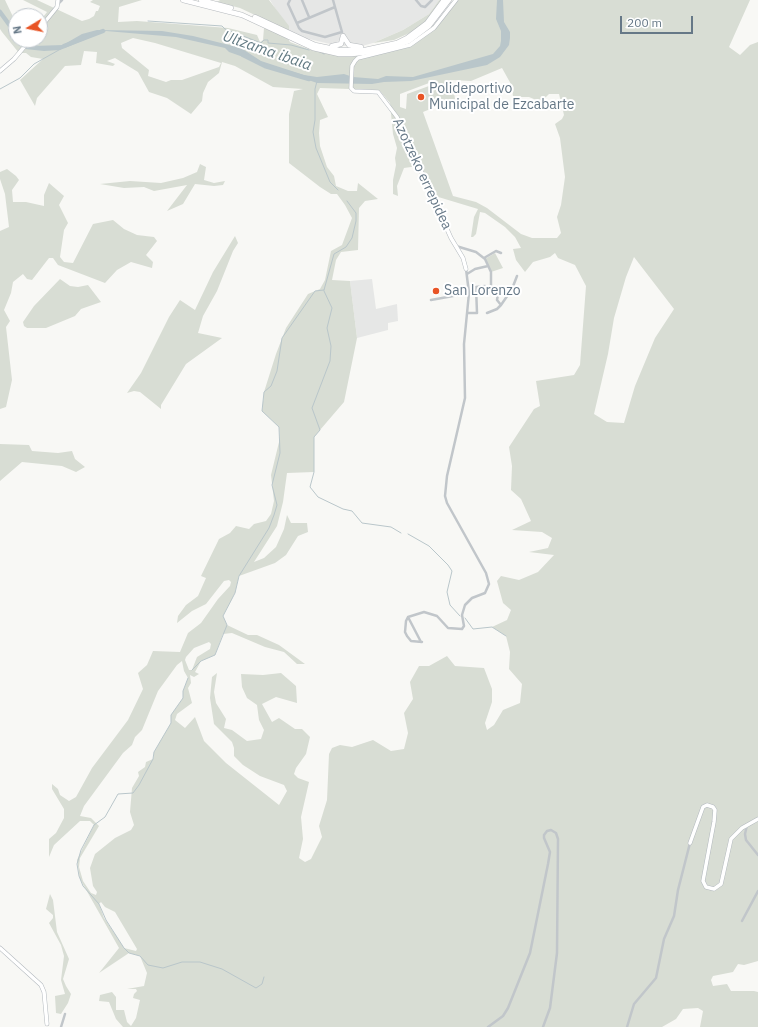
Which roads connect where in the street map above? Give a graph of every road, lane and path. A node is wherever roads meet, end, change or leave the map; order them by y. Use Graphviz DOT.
graph roads {
  1 [pos="58,0"];
  2 [pos="62,0"];
  3 [pos="183,0"];
  4 [pos="200,0"];
  5 [pos="290,0"];
  6 [pos="302,0"];
  7 [pos="333,0"];
  8 [pos="416,0"];
  9 [pos="432,0"];
  10 [pos="444,0"];
  11 [pos="449,0"];
  12 [pos="456,0"];
  13 [pos="58,5"];
  14 [pos="335,7"];
  15 [pos="309,17"];
  16 [pos="48,18"];
  17 [pos="297,23"];
  18 [pos="342,34"];
  19 [pos="300,39"];
  20 [pos="397,43"];
  21 [pos="23,48"];
  22 [pos="0,71"];
  23 [pos="456,246"];
  24 [pos="501,253"];
  25 [pos="484,258"];
  26 [pos="488,266"];
  27 [pos="466,269"];
  28 [pos="467,275"];
  29 [pos="517,276"];
  30 [pos="485,286"];
  31 [pos="475,292"];
  32 [pos="490,292"];
  33 [pos="470,293"];
  34 [pos="498,294"];
  35 [pos="508,295"];
  36 [pos="431,300"];
  37 [pos="501,305"];
  38 [pos="467,313"];
  39 [pos="487,313"];
  40 [pos="408,617"];
  41 [pos="758,819"];
  42 [pos="747,825"];
  43 [pos="690,843"];
  44 [pos="758,855"];
  45 [pos="758,891"];
  46 [pos="742,920"];
  47 [pos="0,948"];
  48 [pos="65,1014"];
  49 [pos="48,1026"];
  50 [pos="61,1027"];
  51 [pos="488,1027"];
  52 [pos="543,1027"];
  53 [pos="627,1027"];
  1 -- 13 [label="street"];
  2 -- 13 [label="street"];
  3 -- 11 [label="highway"];
  4 -- 19 [label="highway"];
  5 -- 17 [label="street"];
  6 -- 15 [label="street"];
  7 -- 14 [label="street"];
  8 -- 9 [label="street"];
  10 -- 20 [label="highway"];
  12 -- 23 [label="street, Azotzeko errepidea"];
  13 -- 16 [label="street"];
  14 -- 15 [label="street"];
  14 -- 18 [label="street"];
  15 -- 17 [label="street"];
  17 -- 18 [label="street"];
  18 -- 19 [label="highway"];
  18 -- 20 [label="highway"];
  19 -- 20 [label="highway"];
  21 -- 22 [label="street"];
  23 -- 25 [label="street"];
  23 -- 27 [label="street, Azotzeko errepidea"];
  24 -- 25 [label="street"];
  25 -- 26 [label="street"];
  26 -- 28 [label="street"];
  26 -- 32 [label="street"];
  27 -- 28 [label="street"];
  28 -- 33 [label="street"];
  29 -- 35 [label="street"];
  30 -- 31 [label="street"];
  31 -- 32 [label="street"];
  31 -- 33 [label="street"];
  31 -- 38 [label="street"];
  32 -- 34 [label="street"];
  33 -- 36 [label="street"];
  33 -- 38 [label="street"];
  34 -- 35 [label="street"];
  34 -- 37 [label="street"];
  35 -- 37 [label="street"];
  37 -- 39 [label="street"];
  38 -- 40 [label="street"];
  40 -- 40 [label="street"];
  41 -- 42 [label="street"];
  42 -- 43 [label="street"];
  42 -- 44 [label="street"];
  43 -- 53 [label="street"];
  45 -- 46 [label="street"];
  47 -- 49 [label="street"];
  48 -- 50 [label="street"];
  51 -- 52 [label="street"];
}
